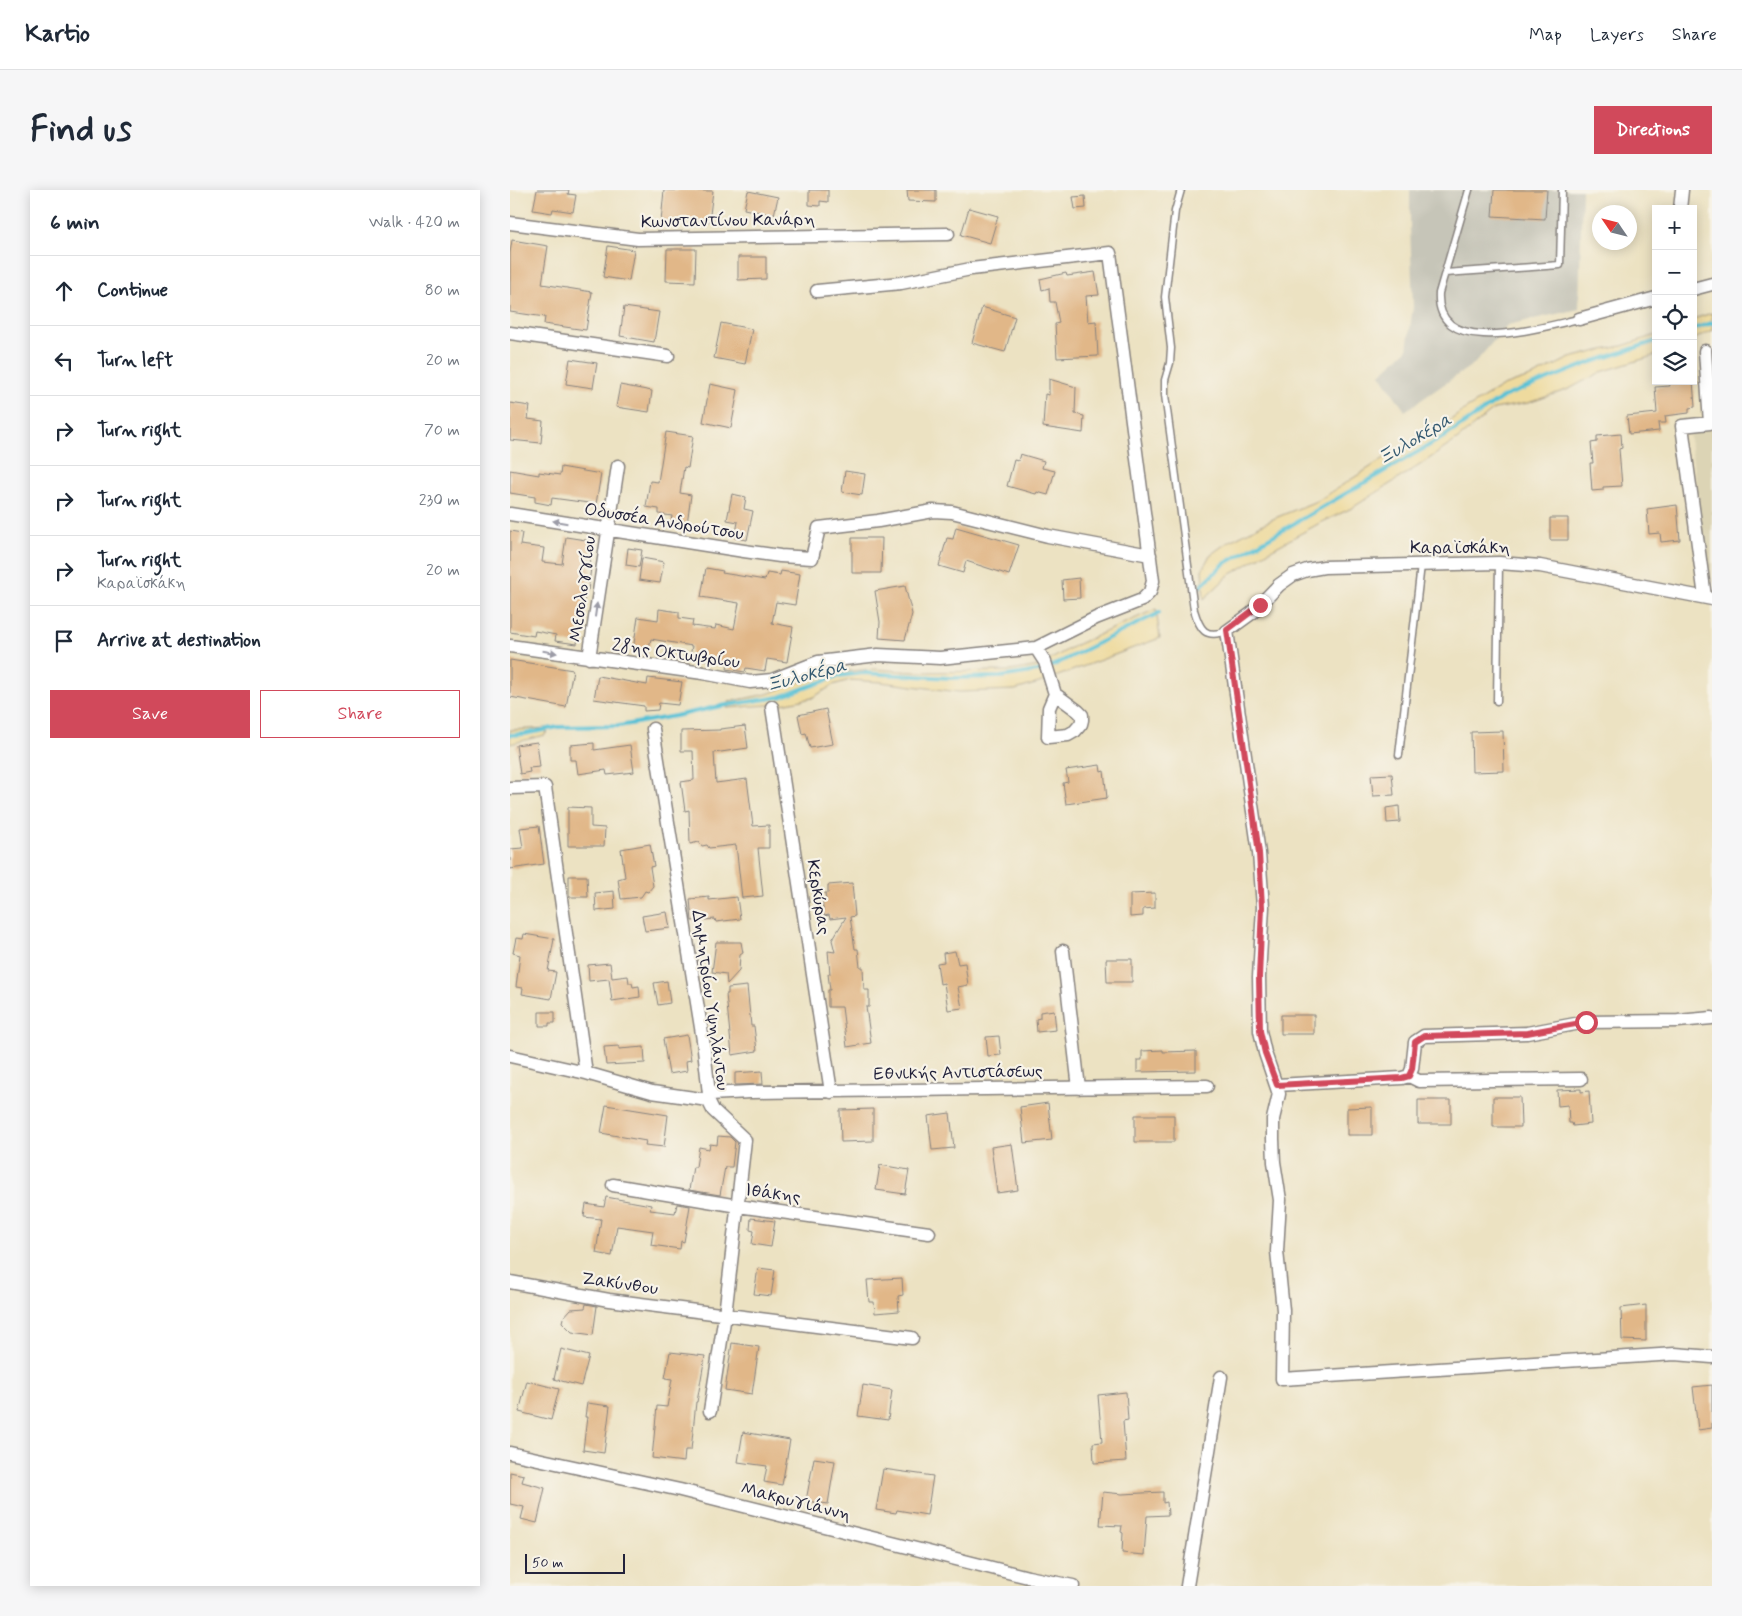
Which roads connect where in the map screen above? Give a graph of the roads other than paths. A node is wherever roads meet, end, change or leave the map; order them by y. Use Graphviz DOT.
graph roads {
  1 [pos="1181,190"];
  2 [pos="1469,190"];
  3 [pos="1562,190"];
  4 [pos="1682,190"];
  5 [pos="1680,205"];
  6 [pos="510,223"];
  7 [pos="948,234"];
  8 [pos="1445,273"];
  9 [pos="1712,284"];
  10 [pos="1697,287"];
  11 [pos="817,290"];
  12 [pos="1652,299"];
  13 [pos="1579,318"];
  14 [pos="510,333"];
  15 [pos="1705,351"];
  16 [pos="668,356"];
  17 [pos="618,466"];
  18 [pos="510,514"];
  19 [pos="608,529"];
  20 [pos="1150,555"];
  21 [pos="1499,563"];
  22 [pos="1421,565"];
  23 [pos="1708,598"];
  24 [pos="1227,630"];
  25 [pos="510,646"];
  26 [pos="1036,648"];
  27 [pos="589,658"];
  28 [pos="1055,694"];
  29 [pos="1497,701"];
  30 [pos="772,707"];
  31 [pos="653,729"];
  32 [pos="1399,756"];
  33 [pos="510,788"];
  34 [pos="1063,951"];
  35 [pos="1712,1018"];
  36 [pos="510,1056"];
  37 [pos="586,1073"];
  38 [pos="1409,1076"];
  39 [pos="1581,1079"];
  40 [pos="1277,1085"];
  41 [pos="1207,1086"];
  42 [pos="1079,1088"];
  43 [pos="831,1092"];
  44 [pos="709,1097"];
  45 [pos="613,1185"];
  46 [pos="738,1206"];
  47 [pos="929,1233"];
  48 [pos="510,1282"];
  49 [pos="725,1315"];
  50 [pos="912,1338"];
  51 [pos="1712,1357"];
  52 [pos="1221,1377"];
  53 [pos="710,1410"];
  54 [pos="510,1453"];
  55 [pos="1073,1586"];
  56 [pos="1187,1586"];
  1 -- 24 [label="lane"];
  2 -- 8 [label="lane"];
  3 -- 8 [label="lane"];
  4 -- 5 [label="street"];
  6 -- 7 [label="street, Κωνσταντίνου Κανάρη"];
  8 -- 13 [label="lane"];
  9 -- 10 [label="street"];
  11 -- 20 [label="street"];
  12 -- 13 [label="street"];
  14 -- 16 [label="street"];
  15 -- 23 [label="street"];
  17 -- 19 [label="street, Μεσολογγίου"];
  19 -- 18 [label="street, Οδυσσέα Ανδρούτσου, one-way"];
  19 -- 20 [label="street, Οδυσσέα Ανδρούτσου"];
  27 -- 19 [label="street, Μεσολογγίου, one-way"];
  20 -- 26 [label="street, 28ης Οκτωβρίου"];
  21 -- 22 [label="street, Καραϊσκάκη"];
  21 -- 23 [label="street, Καραϊσκάκη"];
  21 -- 29 [label="lane"];
  22 -- 24 [label="street, Καραϊσκάκη"];
  22 -- 32 [label="lane"];
  24 -- 40 [label="street"];
  25 -- 27 [label="street, 28ης Οκτωβρίου, one-way"];
  26 -- 27 [label="street, 28ης Οκτωβρίου"];
  26 -- 28 [label="street"];
  30 -- 43 [label="street, Κερκύρας"];
  31 -- 44 [label="street, Δημητρίου Υψηλάντου"];
  33 -- 37 [label="street"];
  34 -- 42 [label="street"];
  35 -- 38 [label="street"];
  36 -- 37 [label="street, Εθνικής Αντιστάσεως"];
  37 -- 44 [label="street, Εθνικής Αντιστάσεως"];
  38 -- 39 [label="street"];
  38 -- 40 [label="street"];
  40 -- 51 [label="street"];
  41 -- 42 [label="street, Εθνικής Αντιστάσεως"];
  42 -- 43 [label="street, Εθνικής Αντιστάσεως"];
  43 -- 44 [label="street, Εθνικής Αντιστάσεως"];
  44 -- 46 [label="street, Δημητρίου Υψηλάντου"];
  45 -- 46 [label="street, Ιθάκης"];
  46 -- 47 [label="street, Ιθάκης"];
  46 -- 49 [label="street, Δημητρίου Υψηλάντου"];
  48 -- 49 [label="street, Ζακύνθου"];
  49 -- 50 [label="street, Ζακύνθου"];
  49 -- 53 [label="street, Δημητρίου Υψηλάντου"];
  52 -- 56 [label="street"];
  54 -- 55 [label="street, Μακρυγιάννη"];
}
